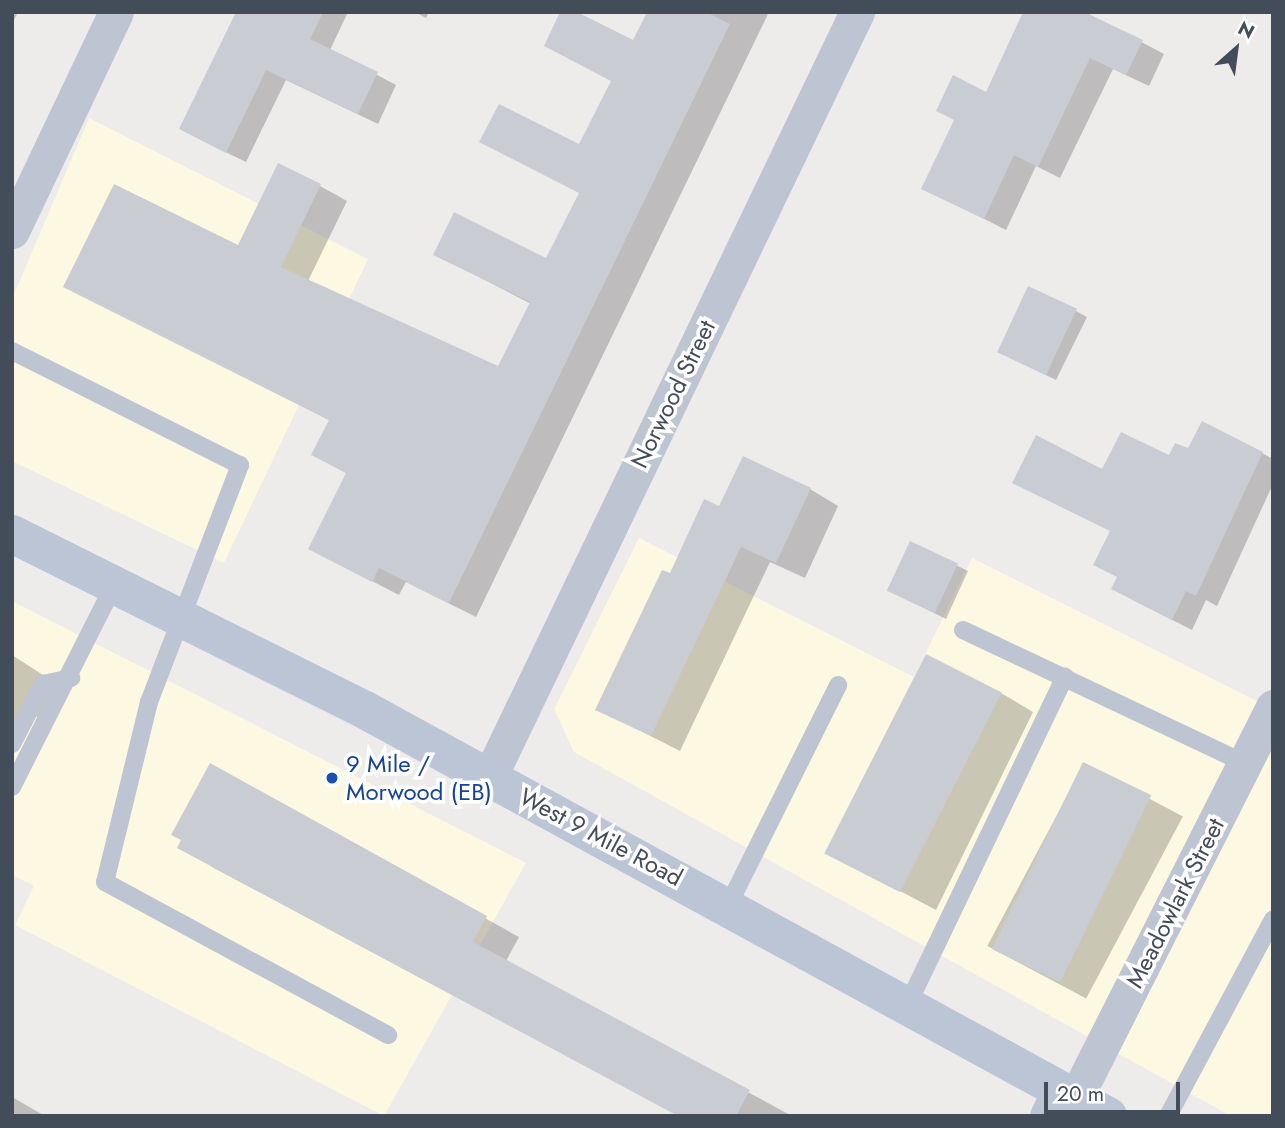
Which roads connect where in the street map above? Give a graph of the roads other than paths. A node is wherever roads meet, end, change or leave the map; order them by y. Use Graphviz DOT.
graph roads {
  1 [pos="116,12"];
  2 [pos="857,12"];
  3 [pos="12,231"];
  4 [pos="12,351"];
  5 [pos="12,534"];
  6 [pos="115,583"];
  7 [pos="181,617"];
  8 [pos="964,630"];
  9 [pos="1065,677"];
  10 [pos="71,678"];
  11 [pos="838,685"];
  12 [pos="1273,707"];
  13 [pos="12,744"];
  14 [pos="1258,751"];
  15 [pos="490,776"];
  16 [pos="12,788"];
  17 [pos="728,906"];
  18 [pos="1273,919"];
  19 [pos="908,1004"];
  20 [pos="388,1035"];
  21 [pos="1061,1101"];
  22 [pos="1108,1116"];
  23 [pos="1168,1116"];
  1 -- 3 [label="street"];
  2 -- 15 [label="street, Norwood Street"];
  4 -- 7 [label="lane"];
  5 -- 6 [label="main road, West 9 Mile Road"];
  6 -- 7 [label="main road, West 9 Mile Road"];
  6 -- 10 [label="lane"];
  7 -- 15 [label="main road, West 9 Mile Road"];
  7 -- 20 [label="lane"];
  8 -- 9 [label="lane"];
  9 -- 14 [label="lane"];
  9 -- 19 [label="lane"];
  10 -- 13 [label="lane"];
  10 -- 16 [label="lane"];
  11 -- 17 [label="lane"];
  12 -- 14 [label="street, Meadowlark Street"];
  14 -- 21 [label="street, Meadowlark Street"];
  15 -- 17 [label="main road, West 9 Mile Road"];
  17 -- 19 [label="main road, West 9 Mile Road"];
  18 -- 23 [label="lane"];
  19 -- 21 [label="main road, West 9 Mile Road"];
  21 -- 22 [label="main road, West 9 Mile Road"];
}
